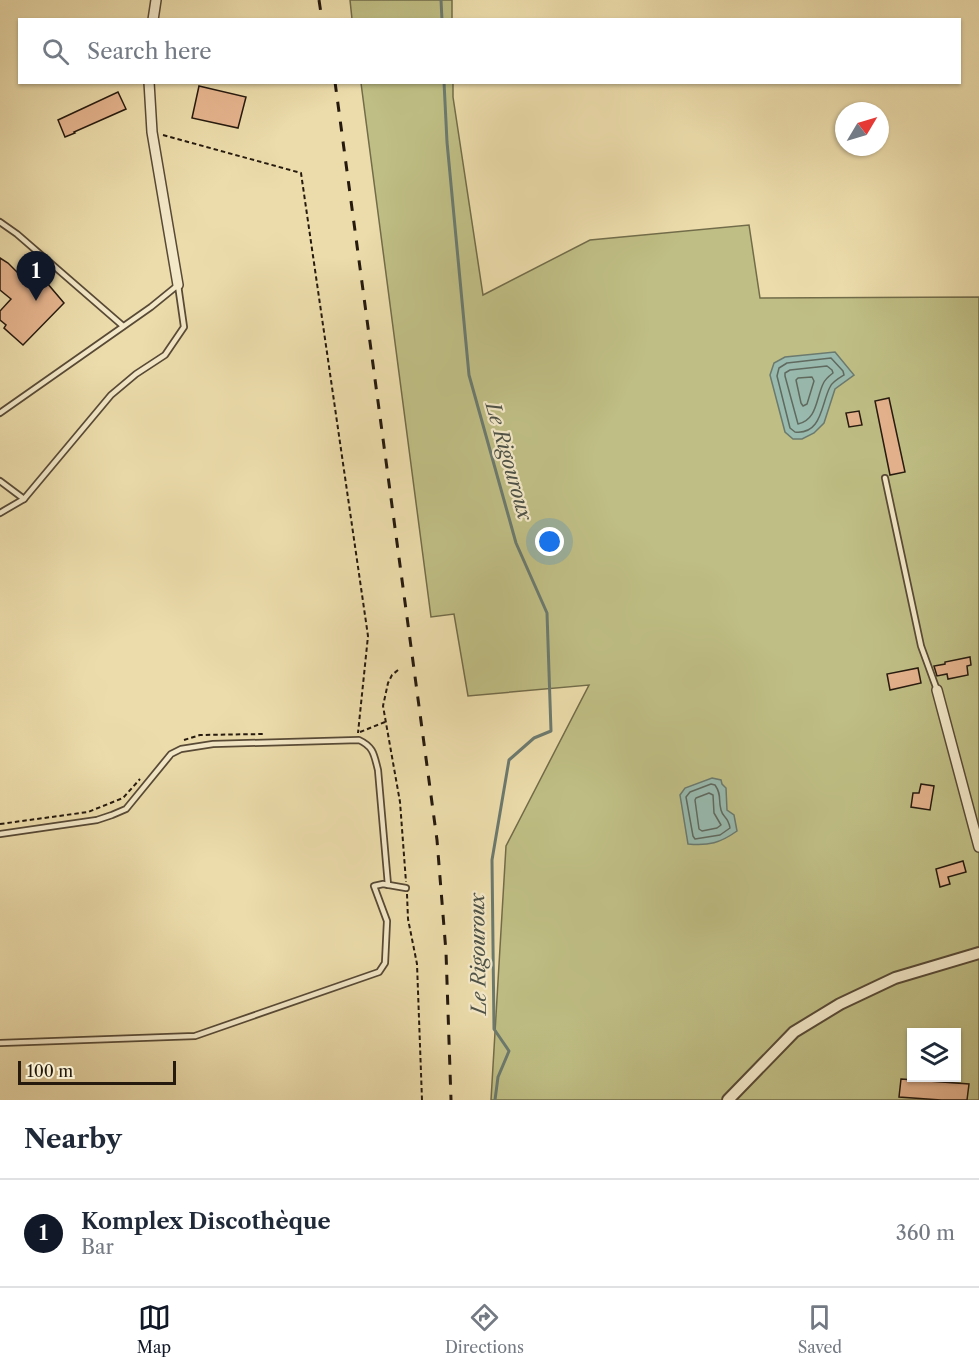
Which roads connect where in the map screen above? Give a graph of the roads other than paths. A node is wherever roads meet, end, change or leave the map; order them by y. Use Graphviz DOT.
graph roads {
  1 [pos="156,0"];
  2 [pos="153,18"];
  3 [pos="148,84"];
  4 [pos="0,222"];
  5 [pos="178,285"];
  6 [pos="123,327"];
  7 [pos="0,413"];
  8 [pos="885,478"];
  9 [pos="0,481"];
  10 [pos="24,499"];
  11 [pos="0,513"];
  12 [pos="937,690"];
  13 [pos="0,834"];
  14 [pos="979,847"];
  15 [pos="388,885"];
  16 [pos="406,888"];
  17 [pos="979,953"];
  18 [pos="0,1043"];
  19 [pos="728,1100"];
  1 -- 2 [label="street"];
  3 -- 5 [label="street"];
  4 -- 6 [label="lane"];
  5 -- 6 [label="lane"];
  5 -- 10 [label="lane"];
  6 -- 7 [label="lane"];
  8 -- 12 [label="lane"];
  9 -- 10 [label="lane"];
  10 -- 11 [label="lane"];
  12 -- 14 [label="street"];
  13 -- 15 [label="lane"];
  15 -- 16 [label="lane"];
  15 -- 18 [label="lane"];
  17 -- 19 [label="street"];
}
